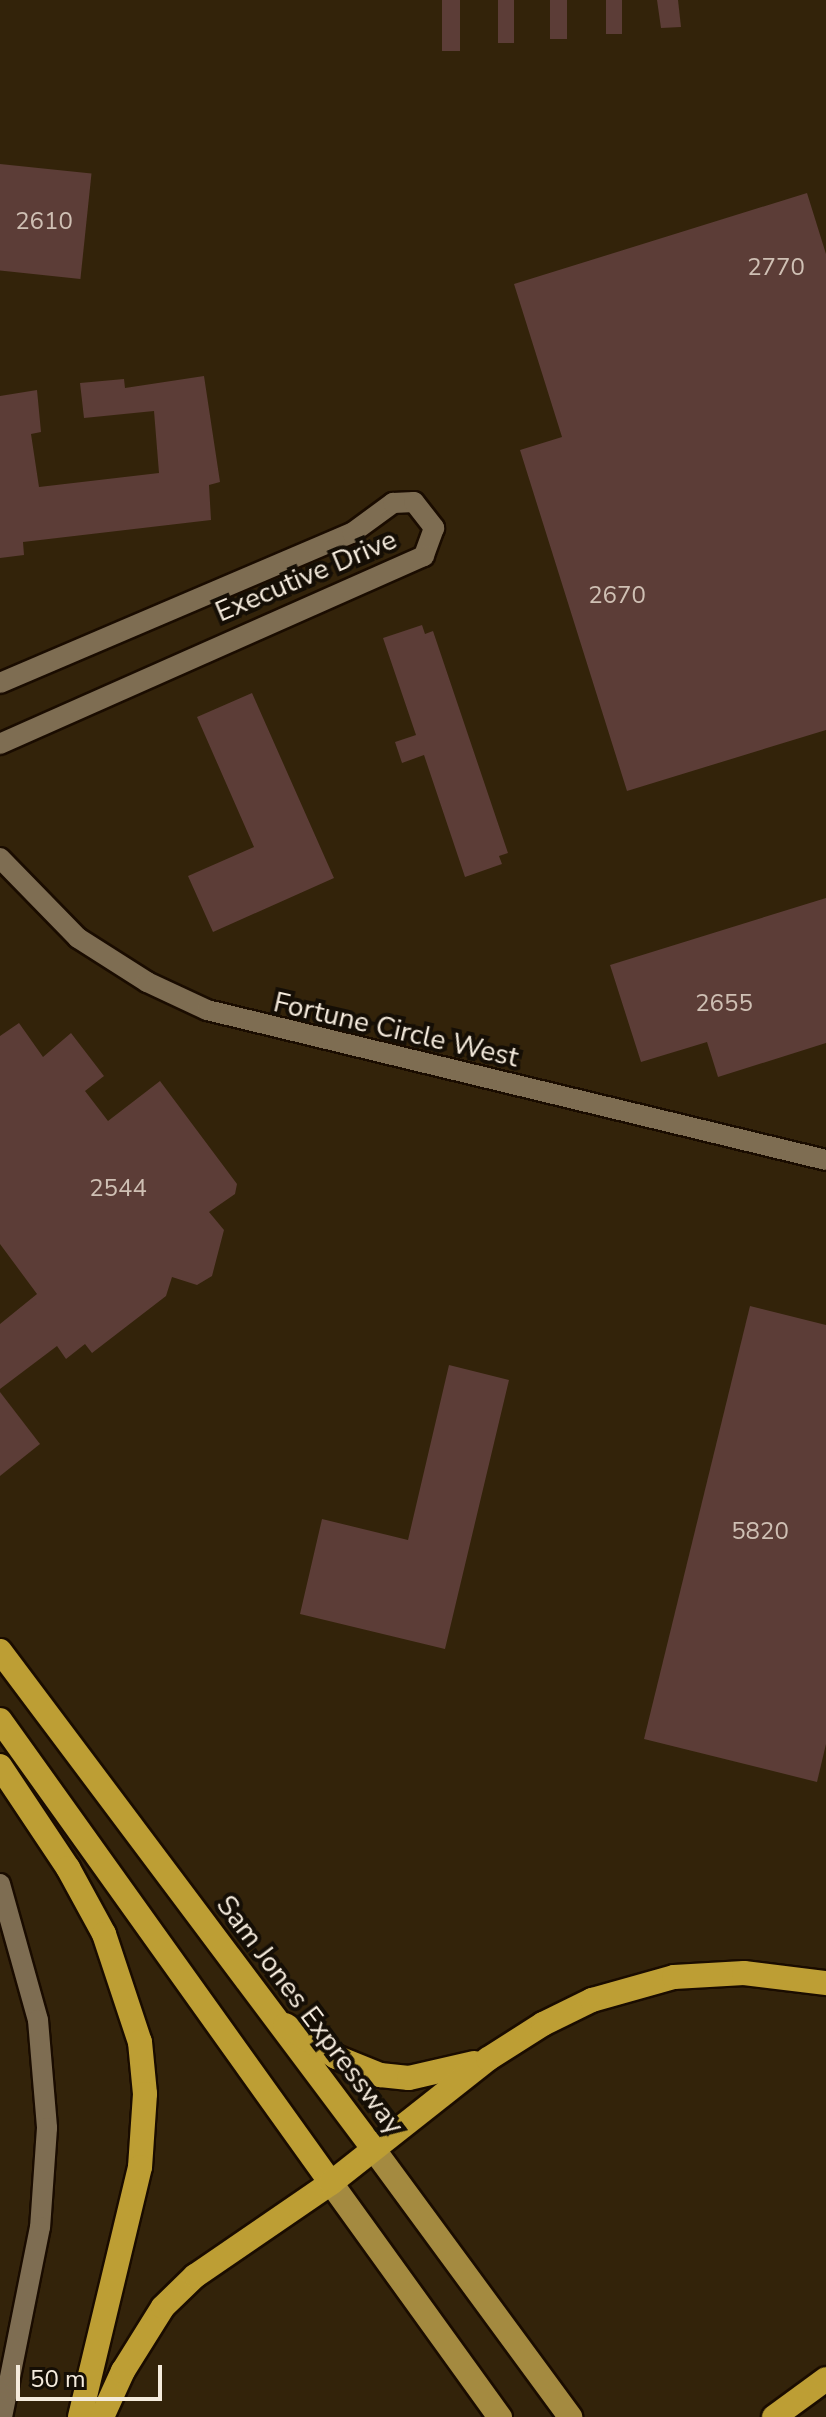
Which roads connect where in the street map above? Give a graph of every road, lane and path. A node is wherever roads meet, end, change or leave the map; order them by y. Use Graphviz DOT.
graph roads {
  1 [pos="0,683"];
  2 [pos="0,744"];
  3 [pos="0,858"];
  4 [pos="826,1160"];
  5 [pos="0,1651"];
  6 [pos="0,1720"];
  7 [pos="0,1766"];
  8 [pos="0,1884"];
  9 [pos="826,1983"];
  10 [pos="274,2018"];
  11 [pos="488,2059"];
  12 [pos="372,2147"];
  13 [pos="331,2183"];
  14 [pos="826,2379"];
  15 [pos="2,2417"];
  16 [pos="80,2417"];
  17 [pos="102,2417"];
  18 [pos="500,2417"];
  19 [pos="570,2417"];
  20 [pos="774,2417"];
  1 -- 2 [label="street, Executive Drive"];
  3 -- 4 [label="street, Fortune Circle West"];
  5 -- 10 [label="highway, Sam Jones Expressway"];
  6 -- 13 [label="highway"];
  7 -- 16 [label="highway"];
  8 -- 15 [label="street"];
  9 -- 11 [label="highway"];
  10 -- 11 [label="highway"];
  10 -- 12 [label="highway, Sam Jones Expressway"];
  11 -- 12 [label="highway"];
  12 -- 13 [label="highway"];
  12 -- 19 [label="main road, Sam Jones Expressway"];
  13 -- 17 [label="highway"];
  13 -- 18 [label="main road"];
  14 -- 20 [label="highway"];
}
